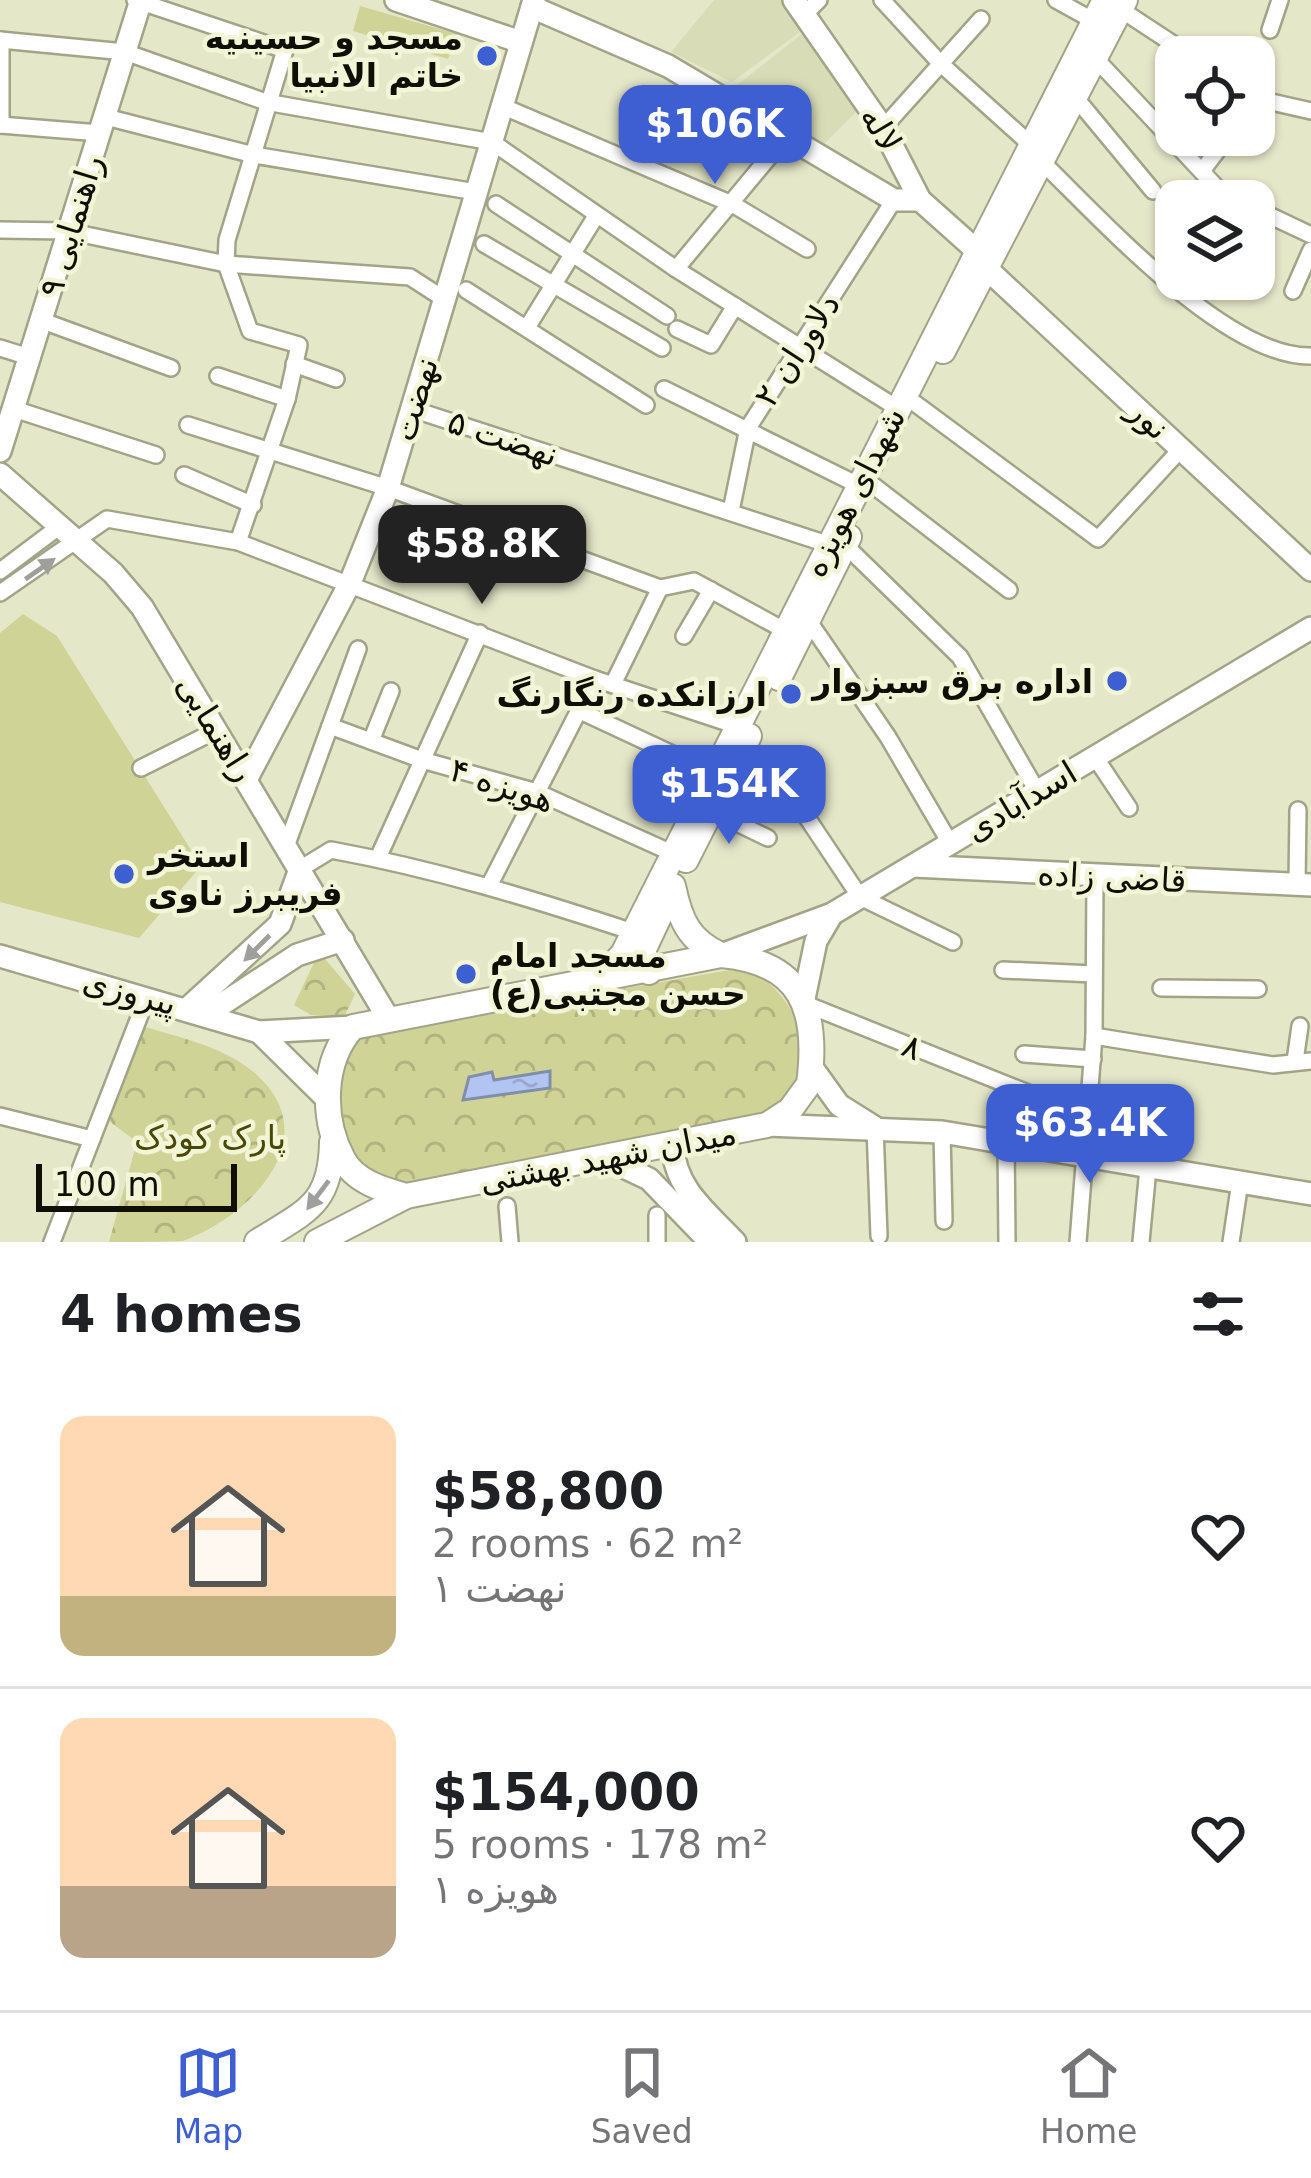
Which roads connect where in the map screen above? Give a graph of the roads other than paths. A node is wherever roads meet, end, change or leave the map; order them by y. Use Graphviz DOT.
graph roads {
  1 [pos="396,0"];
  2 [pos="883,0"];
  3 [pos="1056,0"];
  4 [pos="1280,0"];
  5 [pos="139,1"];
  6 [pos="533,4"];
  7 [pos="806,5"];
  8 [pos="431,6"];
  9 [pos="1111,7"];
  10 [pos="981,20"];
  11 [pos="1270,30"];
  12 [pos="1159,36"];
  13 [pos="0,40"];
  14 [pos="521,42"];
  15 [pos="125,52"];
  16 [pos="1094,57"];
  17 [pos="941,64"];
  18 [pos="1075,98"];
  19 [pos="266,102"];
  20 [pos="1275,103"];
  21 [pos="502,106"];
  22 [pos="1311,111"];
  23 [pos="0,125"];
  24 [pos="103,125"];
  25 [pos="884,128"];
  26 [pos="789,133"];
  27 [pos="491,142"];
  28 [pos="1035,152"];
  29 [pos="254,155"];
  30 [pos="1213,156"];
  31 [pos="1202,171"];
  32 [pos="1210,180"];
  33 [pos="1154,191"];
  34 [pos="486,198"];
  35 [pos="894,200"];
  36 [pos="920,200"];
  37 [pos="734,205"];
  38 [pos="596,216"];
  39 [pos="1275,218"];
  40 [pos="0,230"];
  41 [pos="67,232"];
  42 [pos="1311,236"];
  43 [pos="484,244"];
  44 [pos="807,248"];
  45 [pos="1311,250"];
  46 [pos="571,256"];
  47 [pos="981,259"];
  48 [pos="226,264"];
  49 [pos="676,269"];
  50 [pos="556,281"];
  51 [pos="466,290"];
  52 [pos="1293,291"];
  53 [pos="445,299"];
  54 [pos="735,306"];
  55 [pos="43,321"];
  56 [pos="529,326"];
  57 [pos="799,346"];
  58 [pos="0,348"];
  59 [pos="662,348"];
  60 [pos="1311,356"];
  61 [pos="32,358"];
  62 [pos="294,364"];
  63 [pos="171,368"];
  64 [pos="218,376"];
  65 [pos="335,379"];
  66 [pos="664,389"];
  67 [pos="287,399"];
  68 [pos="646,405"];
  69 [pos="906,406"];
  70 [pos="14,409"];
  71 [pos="412,409"];
  72 [pos="188,424"];
  73 [pos="748,428"];
  74 [pos="267,449"];
  75 [pos="1181,449"];
  76 [pos="0,451"];
  77 [pos="156,455"];
  78 [pos="0,474"];
  79 [pos="184,476"];
  80 [pos="866,486"];
  81 [pos="388,488"];
  82 [pos="253,506"];
  83 [pos="730,511"];
  84 [pos="60,526"];
  85 [pos="79,542"];
  86 [pos="238,542"];
  87 [pos="836,544"];
  88 [pos="1311,570"];
  89 [pos="0,572"];
  90 [pos="350,583"];
  91 [pos="660,588"];
  92 [pos="711,590"];
  93 [pos="1009,590"];
  94 [pos="0,593"];
  95 [pos="808,620"];
  96 [pos="784,630"];
  97 [pos="480,633"];
  98 [pos="684,636"];
  99 [pos="1307,639"];
  100 [pos="358,649"];
  101 [pos="604,682"];
  102 [pos="391,691"];
  103 [pos="578,710"];
  104 [pos="330,726"];
  105 [pos="737,726"];
  106 [pos="218,730"];
  107 [pos="371,741"];
  108 [pos="1095,757"];
  109 [pos="422,760"];
  110 [pos="141,768"];
  111 [pos="711,772"];
  112 [pos="248,778"];
  113 [pos="788,789"];
  114 [pos="1037,791"];
  115 [pos="537,792"];
  116 [pos="1129,808"];
  117 [pos="1298,810"];
  118 [pos="712,811"];
  119 [pos="768,838"];
  120 [pos="950,843"];
  121 [pos="287,844"];
  122 [pos="672,853"];
  123 [pos="377,858"];
  124 [pos="913,866"];
  125 [pos="300,869"];
  126 [pos="1095,877"];
  127 [pos="490,884"];
  128 [pos="1304,884"];
  129 [pos="673,886"];
  130 [pos="860,897"];
  131 [pos="832,914"];
  132 [pos="343,940"];
  133 [pos="953,942"];
  134 [pos="637,952"];
  135 [pos="0,956"];
  136 [pos="721,956"];
  137 [pos="1003,970"];
  138 [pos="1094,974"];
  139 [pos="1161,988"];
  140 [pos="1258,989"];
  141 [pos="147,997"];
  142 [pos="803,1003"];
  143 [pos="198,1011"];
  144 [pos="388,1018"];
  145 [pos="1300,1026"];
  146 [pos="353,1028"];
  147 [pos="259,1032"];
  148 [pos="1094,1036"];
  149 [pos="1024,1054"];
  150 [pos="1093,1059"];
  151 [pos="1303,1061"];
  152 [pos="811,1066"];
  153 [pos="330,1111"];
  154 [pos="0,1116"];
  155 [pos="1088,1117"];
  156 [pos="767,1125"];
  157 [pos="875,1127"];
  158 [pos="942,1132"];
  159 [pos="92,1139"];
  160 [pos="1006,1144"];
  161 [pos="673,1146"];
  162 [pos="1084,1156"];
  163 [pos="609,1160"];
  164 [pos="1148,1168"];
  165 [pos="1240,1182"];
  166 [pos="1311,1194"];
  167 [pos="406,1196"];
  168 [pos="507,1206"];
  169 [pos="657,1215"];
  170 [pos="944,1221"];
  171 [pos="880,1236"];
  172 [pos="52,1242"];
  173 [pos="257,1242"];
  174 [pos="317,1242"];
  175 [pos="510,1242"];
  176 [pos="657,1242"];
  177 [pos="710,1242"];
  178 [pos="735,1242"];
  179 [pos="1007,1242"];
  180 [pos="1078,1242"];
  181 [pos="1141,1242"];
  182 [pos="1231,1242"];
  1 -- 8 [label="street"];
  2 -- 17 [label="street"];
  3 -- 9 [label="street"];
  4 -- 11 [label="street"];
  5 -- 15 [label="street, راهنمایی ۹"];
  5 -- 19 [label="street"];
  6 -- 14 [label="street, نهضت"];
  6 -- 26 [label="street"];
  7 -- 25 [label="street, لاله"];
  8 -- 14 [label="street"];
  9 -- 12 [label="street"];
  9 -- 16 [label="main road, شهدای هویزه"];
  9 -- 28 [label="main road, شهدای هویزه"];
  10 -- 17 [label="street"];
  13 -- 15 [label="street"];
  13 -- 23 [label="street"];
  14 -- 21 [label="street, نهضت"];
  15 -- 19 [label="street"];
  15 -- 24 [label="street, راهنمایی ۹"];
  16 -- 18 [label="main road, شهدای هویزه"];
  16 -- 31 [label="street"];
  17 -- 25 [label="street"];
  17 -- 28 [label="street"];
  18 -- 28 [label="main road, شهدای هویزه"];
  18 -- 33 [label="street"];
  19 -- 27 [label="street"];
  19 -- 29 [label="street"];
  20 -- 22 [label="street"];
  21 -- 27 [label="street, نهضت"];
  21 -- 37 [label="street"];
  23 -- 24 [label="street"];
  24 -- 29 [label="street"];
  24 -- 41 [label="street, راهنمایی ۹"];
  25 -- 36 [label="street, لاله"];
  26 -- 35 [label="street"];
  26 -- 37 [label="street"];
  27 -- 34 [label="street, نهضت"];
  27 -- 38 [label="street"];
  28 -- 47 [label="main road, شهدای هویزه"];
  28 -- 60 [label="street"];
  29 -- 34 [label="street"];
  29 -- 48 [label="street"];
  30 -- 31 [label="street"];
  31 -- 32 [label="street"];
  34 -- 46 [label="street"];
  34 -- 53 [label="street, نهضت"];
  35 -- 36 [label="street"];
  35 -- 57 [label="street, دلاوران ۲"];
  36 -- 47 [label="street, لاله"];
  37 -- 44 [label="street"];
  37 -- 49 [label="street"];
  38 -- 46 [label="street"];
  38 -- 49 [label="street"];
  39 -- 42 [label="street"];
  40 -- 41 [label="street"];
  41 -- 48 [label="street"];
  41 -- 55 [label="street, راهنمایی ۹"];
  43 -- 50 [label="street"];
  45 -- 52 [label="street"];
  46 -- 50 [label="street"];
  46 -- 54 [label="street"];
  47 -- 69 [label="main road, شهدای هویزه"];
  47 -- 75 [label="street, نور"];
  48 -- 53 [label="street"];
  48 -- 62 [label="street"];
  49 -- 54 [label="street"];
  50 -- 56 [label="street"];
  50 -- 59 [label="street"];
  51 -- 56 [label="street"];
  53 -- 71 [label="street, نهضت"];
  54 -- 57 [label="street"];
  55 -- 61 [label="street, راهنمایی ۹"];
  55 -- 63 [label="street"];
  56 -- 68 [label="street"];
  57 -- 69 [label="street"];
  57 -- 73 [label="street, دلاوران ۲"];
  58 -- 61 [label="street"];
  61 -- 70 [label="street, راهنمایی ۹"];
  62 -- 65 [label="street"];
  62 -- 67 [label="street"];
  64 -- 67 [label="street"];
  66 -- 73 [label="street"];
  67 -- 74 [label="street"];
  69 -- 75 [label="street"];
  69 -- 80 [label="main road, شهدای هویزه"];
  70 -- 76 [label="street, راهنمایی ۹"];
  70 -- 77 [label="street"];
  71 -- 81 [label="street, نهضت"];
  71 -- 83 [label="street, نهضت ۵"];
  72 -- 74 [label="street"];
  73 -- 80 [label="street"];
  73 -- 83 [label="street, دلاوران ۲"];
  74 -- 81 [label="street"];
  74 -- 82 [label="street"];
  75 -- 88 [label="street, نور"];
  78 -- 84 [label="street, راهنمایی"];
  79 -- 82 [label="street"];
  80 -- 87 [label="main road, شهدای هویزه"];
  80 -- 93 [label="street"];
  81 -- 90 [label="street, نهضت"];
  81 -- 91 [label="street"];
  82 -- 86 [label="street"];
  83 -- 87 [label="street, نهضت ۵"];
  84 -- 85 [label="street, راهنمایی"];
  84 -- 89 [label="street"];
  85 -- 86 [label="street"];
  94 -- 85 [label="street, one-way"];
  85 -- 106 [label="street, راهنمایی"];
  86 -- 90 [label="street"];
  87 -- 95 [label="main road, شهدای هویزه"];
  87 -- 96 [label="main road, شهدای هویزه"];
  87 -- 114 [label="street"];
  90 -- 97 [label="street"];
  90 -- 112 [label="street, نهضت"];
  91 -- 92 [label="street"];
  91 -- 101 [label="street"];
  92 -- 96 [label="street"];
  92 -- 98 [label="street"];
  95 -- 118 [label="main road, شهدای هویزه"];
  95 -- 120 [label="street"];
  96 -- 105 [label="main road, شهدای هویزه"];
  97 -- 101 [label="street"];
  97 -- 109 [label="street"];
  99 -- 108 [label="street, اسدآبادی"];
  100 -- 104 [label="street"];
  101 -- 103 [label="street"];
  101 -- 105 [label="street"];
  102 -- 107 [label="street"];
  103 -- 111 [label="street"];
  103 -- 115 [label="street"];
  104 -- 107 [label="street, هویزه ۴"];
  104 -- 121 [label="street"];
  105 -- 111 [label="main road, شهدای هویزه"];
  106 -- 110 [label="street"];
  106 -- 112 [label="street, راهنمایی"];
  107 -- 109 [label="street, هویزه ۴"];
  108 -- 114 [label="street, اسدآبادی"];
  108 -- 116 [label="street"];
  109 -- 115 [label="street, هویزه ۴"];
  109 -- 123 [label="street"];
  111 -- 122 [label="main road, شهدای هویزه"];
  112 -- 121 [label="street, راهنمایی"];
  113 -- 130 [label="street"];
  114 -- 120 [label="street, اسدآبادی"];
  115 -- 122 [label="street, هویزه ۴"];
  115 -- 127 [label="street"];
  117 -- 128 [label="street"];
  118 -- 119 [label="street"];
  118 -- 129 [label="main road, شهدای هویزه"];
  120 -- 124 [label="street, اسدآبادی"];
  121 -- 125 [label="street, راهنمایی"];
  122 -- 134 [label="main road, شهدای هویزه"];
  123 -- 125 [label="street"];
  123 -- 127 [label="street"];
  124 -- 126 [label="street, قاضی زاده"];
  124 -- 130 [label="street, اسدآبادی"];
  125 -- 132 [label="street, راهنمایی"];
  125 -- 143 [label="street, one-way"];
  126 -- 128 [label="street, قاضی زاده"];
  126 -- 138 [label="street"];
  127 -- 134 [label="street"];
  129 -- 134 [label="main road, شهدای هویزه"];
  129 -- 136 [label="main road"];
  130 -- 131 [label="street, اسدآبادی"];
  130 -- 133 [label="street"];
  131 -- 136 [label="street, اسدآبادی"];
  131 -- 142 [label="street"];
  132 -- 143 [label="street"];
  132 -- 144 [label="street, راهنمایی"];
  134 -- 136 [label="main road"];
  134 -- 144 [label="main road, شهدای هویزه"];
  135 -- 141 [label="street, پیروزی"];
  136 -- 142 [label="main road"];
  137 -- 138 [label="street"];
  138 -- 148 [label="street"];
  139 -- 140 [label="street"];
  141 -- 143 [label="street, پیروزی"];
  141 -- 159 [label="street"];
  142 -- 152 [label="main road"];
  142 -- 155 [label="street, ۸"];
  143 -- 147 [label="street, پیروزی"];
  144 -- 146 [label="main road"];
  145 -- 151 [label="street"];
  146 -- 147 [label="street"];
  146 -- 153 [label="main road"];
  147 -- 153 [label="street"];
  148 -- 150 [label="street"];
  148 -- 151 [label="street"];
  149 -- 150 [label="street"];
  150 -- 155 [label="street"];
  152 -- 156 [label="main road, میدان شهید بهشتی"];
  152 -- 157 [label="street"];
  153 -- 167 [label="main road"];
  153 -- 173 [label="main road, one-way"];
  154 -- 159 [label="street"];
  155 -- 162 [label="street"];
  156 -- 157 [label="street"];
  156 -- 161 [label="main road, میدان شهید بهشتی"];
  157 -- 158 [label="street"];
  157 -- 171 [label="street"];
  158 -- 160 [label="street"];
  158 -- 170 [label="street"];
  159 -- 172 [label="street"];
  160 -- 162 [label="street"];
  160 -- 179 [label="street"];
  161 -- 163 [label="main road, میدان شهید بهشتی"];
  161 -- 178 [label="street"];
  162 -- 164 [label="street"];
  162 -- 180 [label="street"];
  163 -- 167 [label="main road, میدان شهید بهشتی"];
  163 -- 177 [label="street"];
  164 -- 165 [label="street"];
  164 -- 181 [label="street"];
  165 -- 166 [label="street"];
  165 -- 182 [label="street"];
  167 -- 174 [label="main road, میدان شهید بهشتی"];
  168 -- 175 [label="street"];
  169 -- 176 [label="street"];
}
